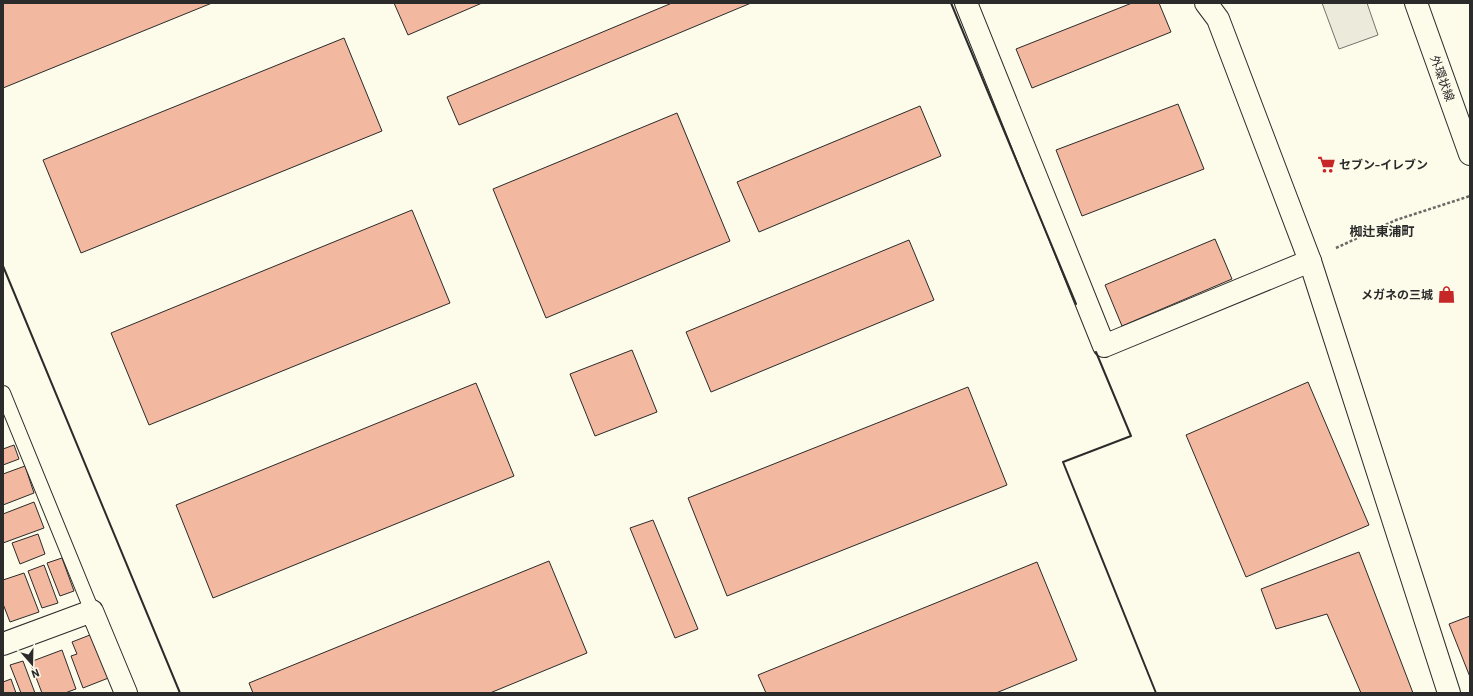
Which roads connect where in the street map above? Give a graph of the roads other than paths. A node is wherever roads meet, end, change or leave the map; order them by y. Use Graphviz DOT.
graph roads {
  1 [pos="966,3"];
  2 [pos="1206,3"];
  3 [pos="1416,3"];
  4 [pos="1470,154"];
  5 [pos="1310,261"];
  6 [pos="3,393"];
  7 [pos="92,610"];
  8 [pos="3,644"];
  9 [pos="126,693"];
  10 [pos="1449,693"];
  1 -- 5 [label="street"];
  2 -- 5 [label="street"];
  3 -- 4 [label="street, 外環状線"];
  5 -- 10 [label="street"];
  6 -- 7 [label="lane"];
  7 -- 8 [label="street"];
  7 -- 9 [label="street"];
}
